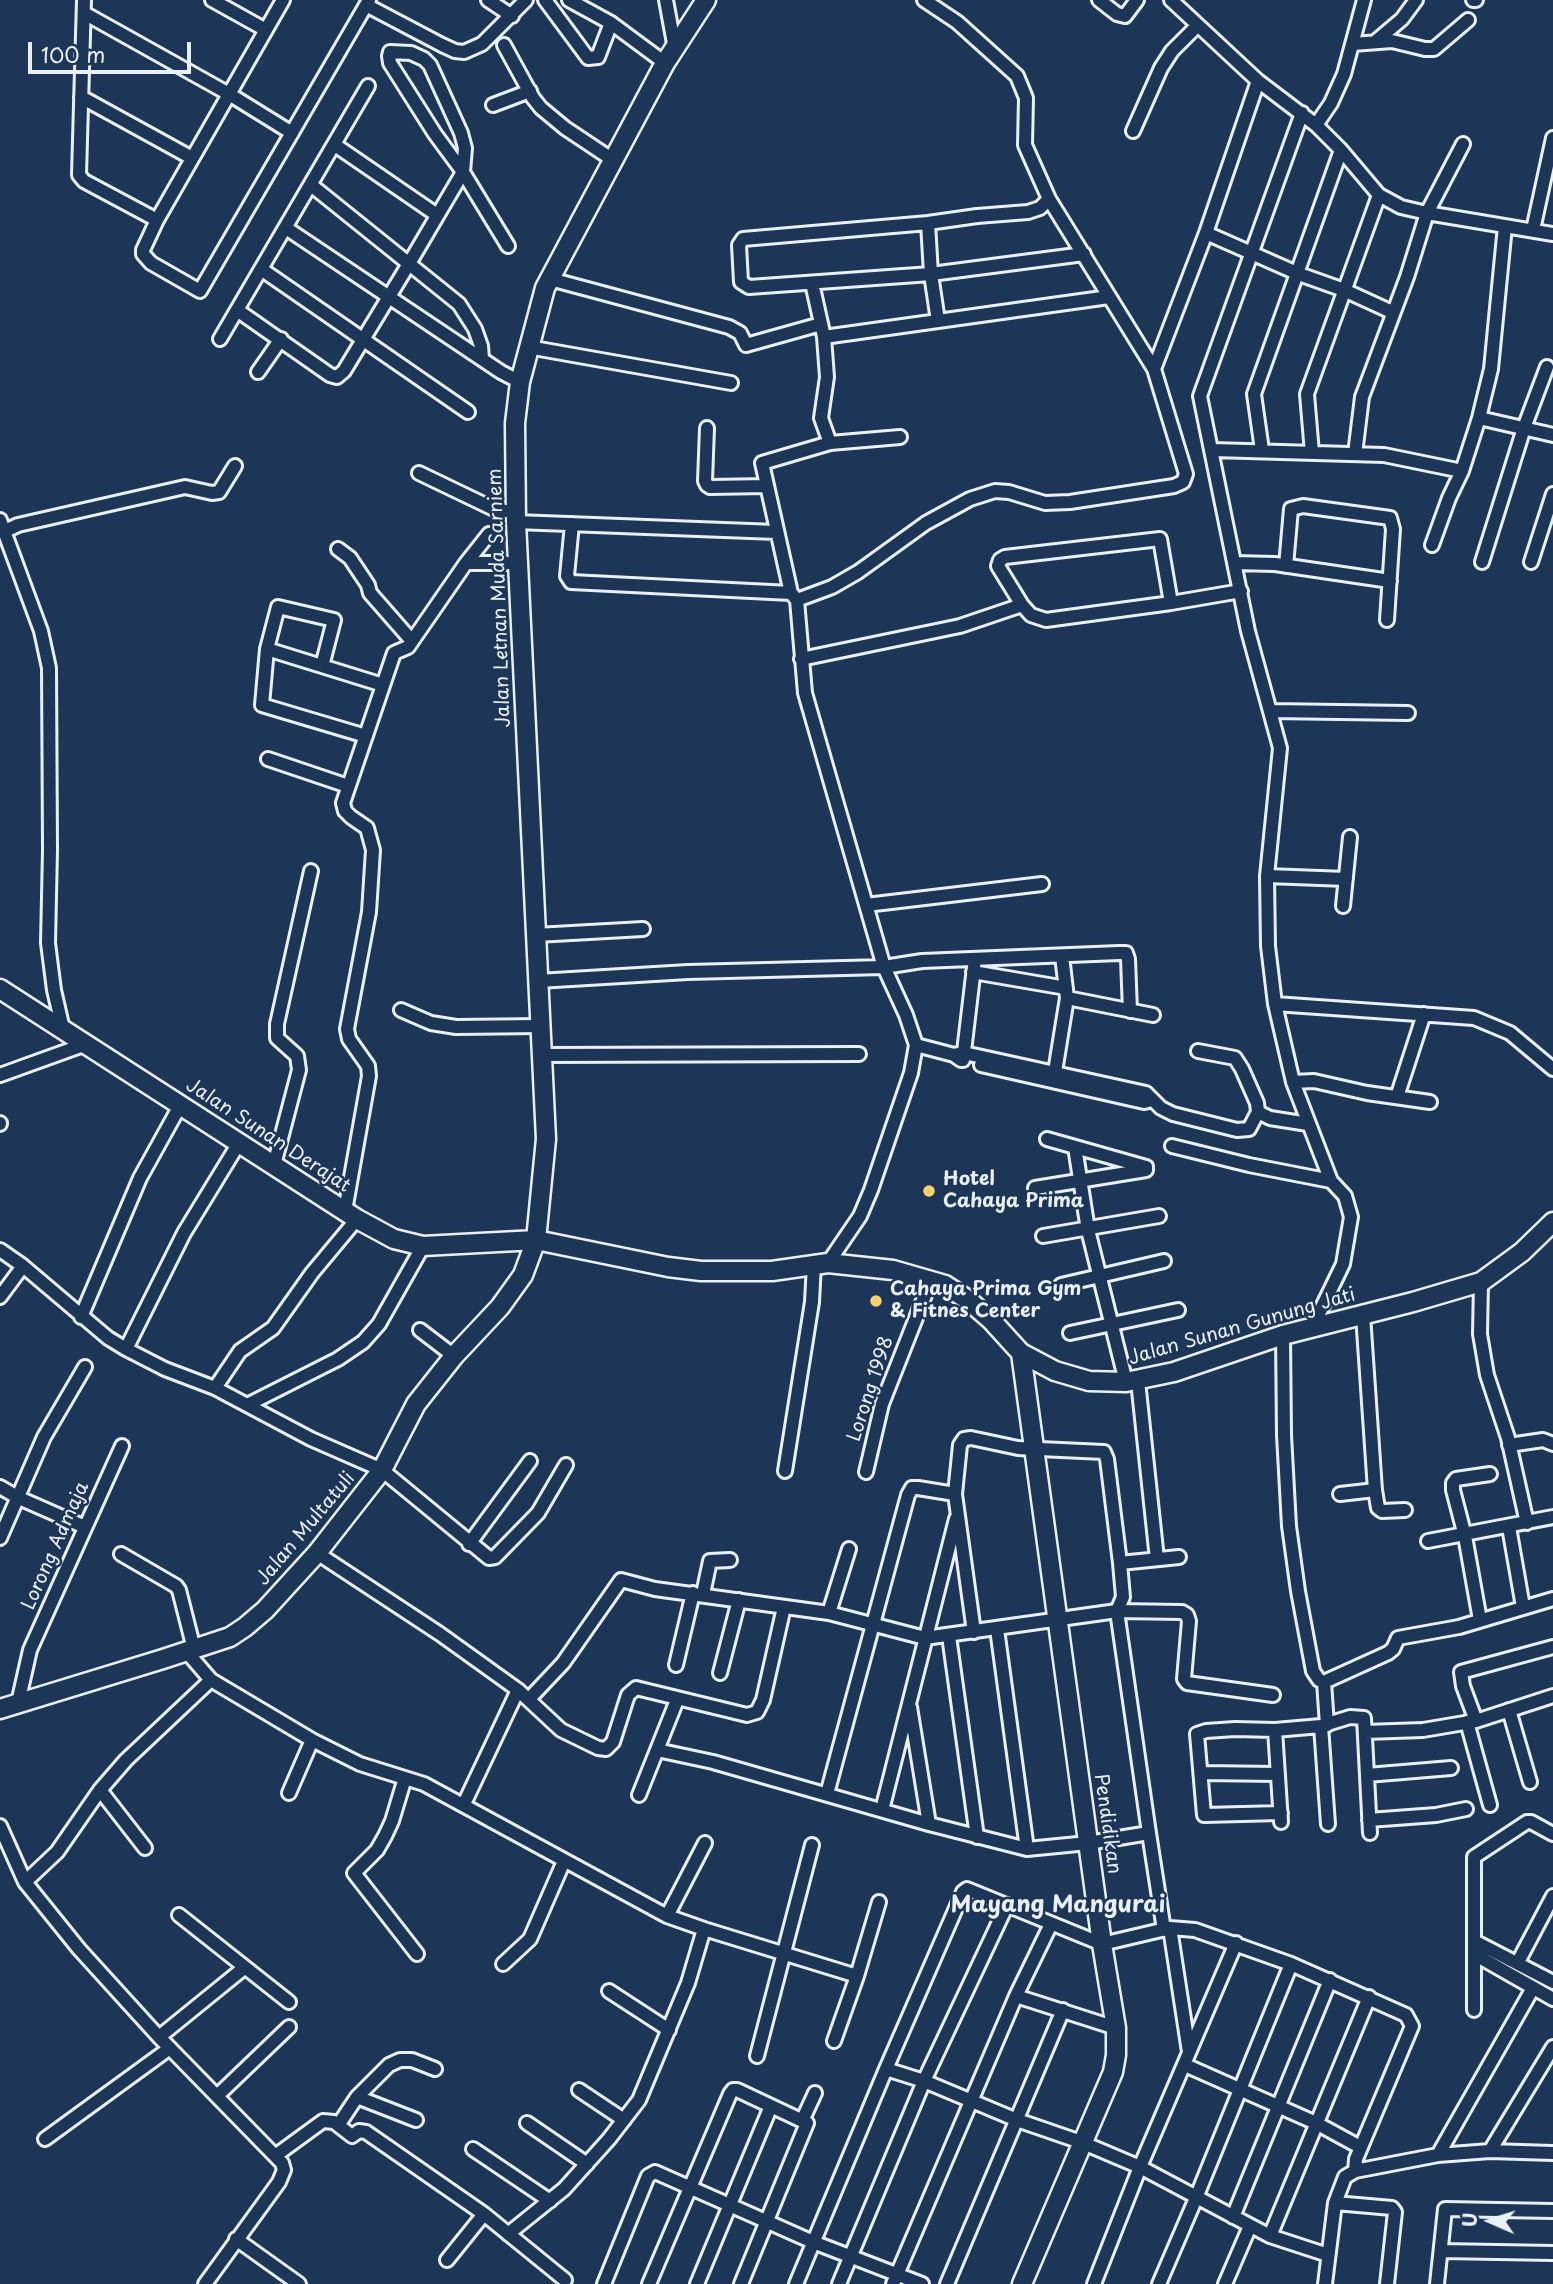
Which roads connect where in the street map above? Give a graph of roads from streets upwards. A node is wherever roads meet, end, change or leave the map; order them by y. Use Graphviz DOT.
graph roads {
  1 [pos="212,0"];
  2 [pos="284,0"];
  3 [pos="488,0"];
  4 [pos="526,0"];
  5 [pos="544,0"];
  6 [pos="569,0"];
  7 [pos="666,0"];
  8 [pos="706,0"];
  9 [pos="924,0"];
  10 [pos="1099,0"];
  11 [pos="1137,0"];
  12 [pos="1171,0"];
  13 [pos="1364,0"];
  14 [pos="367,3"];
  15 [pos="1410,3"];
  16 [pos="84,7"];
  17 [pos="513,16"];
  18 [pos="1468,20"];
  19 [pos="611,23"];
  20 [pos="1198,25"];
  21 [pos="266,30"];
  22 [pos="1376,41"];
  23 [pos="1353,44"];
  24 [pos="504,45"];
  25 [pos="670,56"];
  26 [pos="1258,81"];
  27 [pos="368,86"];
  28 [pos="530,91"];
  29 [pos="229,94"];
  30 [pos="81,97"];
  31 [pos="493,105"];
  32 [pos="1301,113"];
  33 [pos="457,122"];
  34 [pos="1316,125"];
  35 [pos="1133,131"];
  36 [pos="292,133"];
  37 [pos="435,134"];
  38 [pos="1553,138"];
  39 [pos="1463,144"];
  40 [pos="335,145"];
  41 [pos="1341,150"];
  42 [pos="192,158"];
  43 [pos="613,160"];
  44 [pos="463,172"];
  45 [pos="312,185"];
  46 [pos="1379,195"];
  47 [pos="1049,199"];
  48 [pos="1427,213"];
  49 [pos="437,215"];
  50 [pos="157,220"];
  51 [pos="928,223"];
  52 [pos="1505,226"];
  53 [pos="286,228"];
  54 [pos="1533,230"];
  55 [pos="1206,233"];
  56 [pos="1553,234"];
  57 [pos="508,246"];
  58 [pos="1251,252"];
  59 [pos="1084,254"];
  60 [pos="410,262"];
  61 [pos="261,269"];
  62 [pos="931,274"];
  63 [pos="1299,274"];
  64 [pos="550,278"];
  65 [pos="813,283"];
  66 [pos="1344,290"];
  67 [pos="388,297"];
  68 [pos="1109,297"];
  69 [pos="237,310"];
  70 [pos="1392,312"];
  71 [pos="938,321"];
  72 [pos="822,331"];
  73 [pos="220,339"];
  74 [pos="362,339"];
  75 [pos="281,340"];
  76 [pos="528,348"];
  77 [pos="482,359"];
  78 [pos="1547,367"];
  79 [pos="1154,369"];
  80 [pos="258,372"];
  81 [pos="520,382"];
  82 [pos="731,383"];
  83 [pos="468,412"];
  84 [pos="1479,418"];
  85 [pos="707,428"];
  86 [pos="1524,428"];
  87 [pos="1553,435"];
  88 [pos="900,437"];
  89 [pos="830,443"];
  90 [pos="1213,450"];
  91 [pos="1262,450"];
  92 [pos="1312,453"];
  93 [pos="1355,454"];
  94 [pos="235,466"];
  95 [pos="1462,471"];
  96 [pos="419,473"];
  97 [pos="767,486"];
  98 [pos="1553,494"];
  99 [pos="516,517"];
  100 [pos="572,524"];
  101 [pos="776,532"];
  102 [pos="3,534"];
  103 [pos="489,534"];
  104 [pos="1432,545"];
  105 [pos="338,549"];
  106 [pos="1482,562"];
  107 [pos="1531,562"];
  108 [pos="466,563"];
  109 [pos="518,563"];
  110 [pos="1234,563"];
  111 [pos="1286,566"];
  112 [pos="1390,581"];
  113 [pos="1241,591"];
  114 [pos="794,596"];
  115 [pos="1171,603"];
  116 [pos="1022,605"];
  117 [pos="1387,620"];
  118 [pos="412,641"];
  119 [pos="267,649"];
  120 [pos="802,659"];
  121 [pos="322,666"];
  122 [pos="383,685"];
  123 [pos="1271,711"];
  124 [pos="1408,713"];
  125 [pos="366,736"];
  126 [pos="268,758"];
  127 [pos="348,786"];
  128 [pos="1350,837"];
  129 [pos="311,872"];
  130 [pos="1267,876"];
  131 [pos="1346,879"];
  132 [pos="1042,884"];
  133 [pos="866,905"];
  134 [pos="1343,906"];
  135 [pos="643,929"];
  136 [pos="536,935"];
  137 [pos="1062,956"];
  138 [pos="974,966"];
  139 [pos="884,967"];
  140 [pos="538,981"];
  141 [pos="0,989"];
  142 [pos="1066,993"];
  143 [pos="1275,1003"];
  144 [pos="401,1010"];
  145 [pos="1130,1011"];
  146 [pos="1424,1014"];
  147 [pos="1153,1015"];
  148 [pos="541,1027"];
  149 [pos="62,1029"];
  150 [pos="86,1044"];
  151 [pos="916,1045"];
  152 [pos="1198,1051"];
  153 [pos="859,1054"];
  154 [pos="541,1055"];
  155 [pos="960,1056"];
  156 [pos="1553,1069"];
  157 [pos="0,1075"];
  158 [pos="1054,1077"];
  159 [pos="1293,1082"];
  160 [pos="1396,1097"];
  161 [pos="1430,1102"];
  162 [pos="181,1104"];
  163 [pos="1258,1112"];
  164 [pos="1308,1124"];
  165 [pos="1047,1139"];
  166 [pos="239,1143"];
  167 [pos="1172,1146"];
  168 [pos="1075,1147"];
  169 [pos="274,1165"];
  170 [pos="1079,1181"];
  171 [pos="1331,1181"];
  172 [pos="1035,1188"];
  173 [pos="351,1215"];
  174 [pos="1159,1216"];
  175 [pos="1553,1222"];
  176 [pos="1088,1230"];
  177 [pos="1044,1236"];
  178 [pos="536,1240"];
  179 [pos="422,1246"];
  180 [pos="0,1250"];
  181 [pos="1164,1261"];
  182 [pos="821,1263"];
  183 [pos="23,1266"];
  184 [pos="1100,1276"];
  185 [pos="930,1280"];
  186 [pos="1481,1282"];
  187 [pos="1061,1285"];
  188 [pos="0,1297"];
  189 [pos="1178,1310"];
  190 [pos="1363,1315"];
  191 [pos="81,1317"];
  192 [pos="1112,1325"];
  193 [pos="1311,1328"];
  194 [pos="420,1330"];
  195 [pos="1070,1333"];
  196 [pos="1283,1335"];
  197 [pos="127,1349"];
  198 [pos="1021,1353"];
  199 [pos="454,1356"];
  200 [pos="85,1367"];
  201 [pos="1132,1381"];
  202 [pos="215,1388"];
  203 [pos="247,1405"];
  204 [pos="1553,1444"];
  205 [pos="1509,1445"];
  206 [pos="122,1446"];
  207 [pos="1033,1450"];
  208 [pos="530,1461"];
  209 [pos="566,1465"];
  210 [pos="382,1470"];
  211 [pos="785,1471"];
  212 [pos="866,1472"];
  213 [pos="1490,1474"];
  214 [pos="0,1487"];
  215 [pos="1375,1490"];
  216 [pos="955,1494"];
  217 [pos="1340,1494"];
  218 [pos="19,1499"];
  219 [pos="1405,1510"];
  220 [pos="957,1512"];
  221 [pos="1553,1517"];
  222 [pos="1527,1523"];
  223 [pos="85,1527"];
  224 [pos="1508,1527"];
  225 [pos="1465,1536"];
  226 [pos="0,1538"];
  227 [pos="1428,1541"];
  228 [pos="469,1544"];
  229 [pos="849,1549"];
  230 [pos="317,1553"];
  231 [pos="121,1554"];
  232 [pos="1179,1557"];
  233 [pos="1157,1559"];
  234 [pos="730,1560"];
  235 [pos="1120,1563"];
  236 [pos="698,1593"];
  237 [pos="1553,1599"];
  238 [pos="739,1600"];
  239 [pos="785,1607"];
  240 [pos="1524,1607"];
  241 [pos="1117,1611"];
  242 [pos="829,1613"];
  243 [pos="1057,1618"];
  244 [pos="1480,1620"];
  245 [pos="873,1624"];
  246 [pos="998,1629"];
  247 [pos="974,1632"];
  248 [pos="949,1636"];
  249 [pos="925,1637"];
  250 [pos="1553,1647"];
  251 [pos="190,1650"];
  252 [pos="676,1665"];
  253 [pos="720,1673"];
  254 [pos="211,1680"];
  255 [pos="1324,1682"];
  256 [pos="518,1690"];
  257 [pos="1273,1695"];
  258 [pos="1553,1697"];
  259 [pos="529,1699"];
  260 [pos="677,1700"];
  261 [pos="18,1703"];
  262 [pos="909,1703"];
  263 [pos="0,1709"];
  264 [pos="1508,1710"];
  265 [pos="1472,1721"];
  266 [pos="1324,1726"];
  267 [pos="1275,1730"];
  268 [pos="1365,1732"];
  269 [pos="312,1740"];
  270 [pos="657,1750"];
  271 [pos="1451,1769"];
  272 [pos="1201,1773"];
  273 [pos="1278,1774"];
  274 [pos="1367,1776"];
  275 [pos="405,1778"];
  276 [pos="1530,1782"];
  277 [pos="100,1790"];
  278 [pos="289,1793"];
  279 [pos="827,1794"];
  280 [pos="639,1795"];
  281 [pos="464,1804"];
  282 [pos="1490,1805"];
  283 [pos="1466,1809"];
  284 [pos="882,1810"];
  285 [pos="1328,1824"];
  286 [pos="929,1825"];
  287 [pos="0,1826"];
  288 [pos="1149,1833"];
  289 [pos="1553,1835"];
  290 [pos="977,1837"];
  291 [pos="705,1843"];
  292 [pos="1088,1843"];
  293 [pos="812,1844"];
  294 [pos="145,1848"];
  295 [pos="1027,1849"];
  296 [pos="564,1861"];
  297 [pos="25,1882"];
  298 [pos="1553,1896"];
  299 [pos="879,1902"];
  300 [pos="1007,1905"];
  301 [pos="179,1915"];
  302 [pos="667,1916"];
  303 [pos="1051,1924"];
  304 [pos="704,1929"];
  305 [pos="1167,1929"];
  306 [pos="1236,1943"];
  307 [pos="1102,1944"];
  308 [pos="1474,1947"];
  309 [pos="785,1953"];
  310 [pos="417,1954"];
  311 [pos="1518,1962"];
  312 [pos="503,1964"];
  313 [pos="1291,1964"];
  314 [pos="244,1968"];
  315 [pos="857,1976"];
  316 [pos="1331,1980"];
  317 [pos="1553,1982"];
  318 [pos="1533,1988"];
  319 [pos="609,1992"];
  320 [pos="1016,1996"];
  321 [pos="1368,1997"];
  322 [pos="1553,1999"];
  323 [pos="289,2002"];
  324 [pos="1063,2010"];
  325 [pos="1474,2010"];
  326 [pos="289,2027"];
  327 [pos="1116,2028"];
  328 [pos="668,2030"];
  329 [pos="159,2036"];
  330 [pos="834,2041"];
  331 [pos="1553,2047"];
  332 [pos="170,2048"];
  333 [pos="1189,2052"];
  334 [pos="757,2056"];
  335 [pos="1185,2065"];
  336 [pos="435,2069"];
  337 [pos="886,2069"];
  338 [pos="925,2081"];
  339 [pos="579,2090"];
  340 [pos="1239,2090"];
  341 [pos="815,2093"];
  342 [pos="218,2096"];
  343 [pos="357,2096"];
  344 [pos="971,2101"];
  345 [pos="771,2106"];
  346 [pos="1277,2107"];
  347 [pos="803,2119"];
  348 [pos="416,2120"];
  349 [pos="624,2120"];
  350 [pos="1017,2120"];
  351 [pos="527,2123"];
  352 [pos="1316,2123"];
  353 [pos="339,2124"];
  354 [pos="45,2139"];
  355 [pos="1081,2142"];
  356 [pos="1360,2147"];
  357 [pos="473,2150"];
  358 [pos="1490,2151"];
  359 [pos="1552,2152"];
  360 [pos="1438,2155"];
  361 [pos="275,2156"];
  362 [pos="587,2164"];
  363 [pos="1140,2167"];
  364 [pos="1355,2171"];
  365 [pos="689,2188"];
  366 [pos="1196,2198"];
  367 [pos="550,2201"];
  368 [pos="1335,2203"];
  369 [pos="729,2204"];
  370 [pos="1553,2211"];
  371 [pos="484,2214"];
  372 [pos="1233,2217"];
  373 [pos="767,2223"];
  374 [pos="1250,2226"];
  375 [pos="508,2234"];
  376 [pos="1270,2236"];
  377 [pos="236,2239"];
  378 [pos="813,2242"];
  379 [pos="1441,2251"];
  380 [pos="1553,2253"];
  381 [pos="850,2255"];
  382 [pos="1328,2255"];
  383 [pos="446,2260"];
  384 [pos="896,2279"];
  385 [pos="565,2280"];
  386 [pos="205,2284"];
  387 [pos="299,2284"];
  388 [pos="604,2284"];
  389 [pos="649,2284"];
  390 [pos="697,2284"];
  391 [pos="741,2284"];
  392 [pos="796,2284"];
  393 [pos="839,2284"];
  394 [pos="922,2284"];
  395 [pos="947,2284"];
  396 [pos="1022,2284"];
  397 [pos="1094,2284"];
  398 [pos="1159,2284"];
  399 [pos="1225,2284"];
  400 [pos="1325,2284"];
  401 [pos="1387,2284"];
  402 [pos="1437,2284"];
  1 -- 21 [label="street"];
  2 -- 21 [label="street"];
  3 -- 17 [label="street"];
  4 -- 17 [label="street"];
  5 -- 19 [label="street"];
  6 -- 19 [label="street"];
  7 -- 25 [label="street"];
  8 -- 25 [label="street, Jalan Letnan Muda Sarniem"];
  9 -- 47 [label="street"];
  10 -- 11 [label="street"];
  12 -- 20 [label="street"];
  13 -- 23 [label="street"];
  14 -- 17 [label="street"];
  14 -- 36 [label="street"];
  15 -- 22 [label="street"];
  16 -- 29 [label="street"];
  16 -- 30 [label="street"];
  18 -- 22 [label="street"];
  19 -- 25 [label="street"];
  20 -- 26 [label="street"];
  20 -- 35 [label="street"];
  21 -- 29 [label="street"];
  22 -- 23 [label="street"];
  23 -- 34 [label="street"];
  24 -- 28 [label="street"];
  25 -- 43 [label="street, Jalan Letnan Muda Sarniem"];
  26 -- 32 [label="street"];
  26 -- 55 [label="street"];
  27 -- 40 [label="street"];
  28 -- 31 [label="street"];
  28 -- 43 [label="street"];
  29 -- 36 [label="street"];
  29 -- 42 [label="street"];
  30 -- 42 [label="street"];
  30 -- 50 [label="street"];
  32 -- 34 [label="street"];
  32 -- 58 [label="street"];
  33 -- 37 [label="street"];
  33 -- 37 [label="street"];
  33 -- 44 [label="street"];
  34 -- 41 [label="street"];
  36 -- 50 [label="street"];
  37 -- 44 [label="street"];
  38 -- 54 [label="street"];
  39 -- 48 [label="street"];
  40 -- 45 [label="street"];
  40 -- 49 [label="street"];
  41 -- 46 [label="street"];
  41 -- 63 [label="street"];
  42 -- 50 [label="street"];
  43 -- 64 [label="street, Jalan Letnan Muda Sarniem"];
  44 -- 49 [label="street"];
  44 -- 57 [label="street"];
  45 -- 53 [label="street"];
  45 -- 60 [label="street"];
  46 -- 48 [label="street"];
  46 -- 66 [label="street"];
  47 -- 51 [label="street"];
  47 -- 59 [label="street"];
  48 -- 52 [label="street"];
  48 -- 70 [label="street"];
  49 -- 60 [label="street"];
  51 -- 62 [label="street"];
  51 -- 65 [label="street"];
  52 -- 54 [label="street"];
  52 -- 84 [label="street"];
  53 -- 61 [label="street"];
  53 -- 67 [label="street"];
  54 -- 56 [label="street"];
  55 -- 58 [label="street"];
  55 -- 79 [label="street"];
  58 -- 63 [label="street"];
  58 -- 90 [label="street"];
  59 -- 62 [label="street"];
  59 -- 68 [label="street"];
  60 -- 67 [label="street"];
  60 -- 77 [label="street"];
  61 -- 69 [label="street"];
  61 -- 74 [label="street"];
  62 -- 65 [label="street"];
  62 -- 71 [label="street"];
  63 -- 66 [label="street"];
  63 -- 91 [label="street"];
  64 -- 72 [label="street"];
  64 -- 76 [label="street, Jalan Letnan Muda Sarniem"];
  65 -- 72 [label="street"];
  66 -- 70 [label="street"];
  66 -- 92 [label="street"];
  67 -- 74 [label="street"];
  67 -- 77 [label="street"];
  68 -- 71 [label="street"];
  68 -- 79 [label="street"];
  69 -- 73 [label="street"];
  69 -- 75 [label="street"];
  70 -- 93 [label="street"];
  71 -- 72 [label="street"];
  72 -- 89 [label="street"];
  74 -- 75 [label="street"];
  74 -- 83 [label="street"];
  75 -- 80 [label="street"];
  76 -- 81 [label="street, Jalan Letnan Muda Sarniem"];
  76 -- 82 [label="street"];
  77 -- 81 [label="street"];
  78 -- 86 [label="street"];
  79 -- 114 [label="street"];
  81 -- 99 [label="street, Jalan Letnan Muda Sarniem"];
  84 -- 86 [label="street"];
  84 -- 95 [label="street"];
  85 -- 97 [label="street"];
  86 -- 87 [label="street"];
  86 -- 106 [label="street"];
  88 -- 89 [label="street"];
  89 -- 97 [label="street"];
  90 -- 91 [label="street"];
  90 -- 110 [label="street"];
  91 -- 92 [label="street"];
  92 -- 93 [label="street"];
  93 -- 95 [label="street"];
  94 -- 102 [label="street"];
  95 -- 104 [label="street"];
  96 -- 99 [label="street"];
  97 -- 101 [label="street"];
  98 -- 107 [label="street"];
  99 -- 100 [label="street"];
  99 -- 109 [label="street, Jalan Letnan Muda Sarniem"];
  100 -- 101 [label="street"];
  100 -- 114 [label="street"];
  101 -- 114 [label="street"];
  102 -- 149 [label="street"];
  103 -- 108 [label="street"];
  105 -- 118 [label="street"];
  108 -- 109 [label="street"];
  108 -- 118 [label="street"];
  109 -- 136 [label="street, Jalan Letnan Muda Sarniem"];
  110 -- 111 [label="street"];
  110 -- 113 [label="street"];
  111 -- 112 [label="street"];
  111 -- 112 [label="street"];
  112 -- 117 [label="street"];
  113 -- 115 [label="street"];
  113 -- 123 [label="street"];
  114 -- 120 [label="street"];
  115 -- 116 [label="street"];
  115 -- 116 [label="street"];
  116 -- 120 [label="street"];
  118 -- 122 [label="street"];
  119 -- 121 [label="street"];
  119 -- 121 [label="street"];
  119 -- 125 [label="street"];
  120 -- 133 [label="street"];
  121 -- 122 [label="street"];
  122 -- 125 [label="street"];
  123 -- 124 [label="street"];
  123 -- 130 [label="street"];
  125 -- 127 [label="street"];
  126 -- 127 [label="street"];
  127 -- 173 [label="street"];
  128 -- 131 [label="street"];
  129 -- 169 [label="street"];
  130 -- 131 [label="street"];
  130 -- 143 [label="street"];
  131 -- 134 [label="street"];
  132 -- 133 [label="street"];
  133 -- 139 [label="street"];
  135 -- 136 [label="street"];
  136 -- 140 [label="street, Jalan Letnan Muda Sarniem"];
  137 -- 138 [label="street"];
  137 -- 142 [label="street"];
  137 -- 145 [label="street"];
  138 -- 139 [label="street"];
  138 -- 142 [label="street"];
  138 -- 155 [label="street"];
  139 -- 140 [label="street"];
  139 -- 151 [label="street"];
  140 -- 148 [label="street, Jalan Letnan Muda Sarniem"];
  141 -- 149 [label="street, Jalan Sunan Derajat"];
  142 -- 145 [label="street"];
  142 -- 158 [label="street"];
  143 -- 146 [label="street"];
  143 -- 159 [label="street"];
  144 -- 148 [label="street"];
  145 -- 147 [label="street"];
  146 -- 156 [label="street"];
  146 -- 160 [label="street"];
  148 -- 154 [label="street, Jalan Letnan Muda Sarniem"];
  149 -- 150 [label="street, Jalan Sunan Derajat"];
  150 -- 157 [label="street"];
  150 -- 162 [label="street, Jalan Sunan Derajat"];
  151 -- 155 [label="street"];
  151 -- 182 [label="street"];
  152 -- 163 [label="street"];
  153 -- 154 [label="street"];
  154 -- 178 [label="street, Jalan Letnan Muda Sarniem"];
  155 -- 158 [label="street"];
  158 -- 163 [label="street"];
  159 -- 160 [label="street"];
  159 -- 164 [label="street"];
  160 -- 161 [label="street"];
  162 -- 166 [label="street, Jalan Sunan Derajat"];
  162 -- 191 [label="street"];
  163 -- 164 [label="street"];
  164 -- 171 [label="street"];
  165 -- 168 [label="street"];
  166 -- 169 [label="street, Jalan Sunan Derajat"];
  166 -- 197 [label="street"];
  167 -- 171 [label="street"];
  168 -- 170 [label="street"];
  168 -- 170 [label="street"];
  169 -- 173 [label="street, Jalan Sunan Derajat"];
  170 -- 172 [label="street"];
  170 -- 176 [label="street"];
  171 -- 193 [label="street"];
  173 -- 179 [label="street, Jalan Sunan Derajat"];
  173 -- 202 [label="street"];
  174 -- 176 [label="street"];
  175 -- 186 [label="street, Jalan Sunan Gunung Jati"];
  176 -- 177 [label="street"];
  176 -- 184 [label="street"];
  178 -- 179 [label="street, Jalan Sunan Derajat"];
  178 -- 182 [label="street, Jalan Sunan Gunung Jati"];
  178 -- 199 [label="street, Jalan Multatuli"];
  179 -- 203 [label="street"];
  180 -- 183 [label="street"];
  181 -- 184 [label="street"];
  182 -- 185 [label="street, Jalan Sunan Gunung Jati"];
  182 -- 211 [label="street"];
  183 -- 188 [label="street"];
  183 -- 191 [label="street"];
  184 -- 187 [label="street"];
  184 -- 192 [label="street"];
  185 -- 198 [label="street, Jalan Sunan Gunung Jati"];
  185 -- 212 [label="street, Lorong 1998"];
  186 -- 190 [label="street, Jalan Sunan Gunung Jati"];
  186 -- 205 [label="street"];
  189 -- 192 [label="street"];
  190 -- 193 [label="street, Jalan Sunan Gunung Jati"];
  190 -- 215 [label="street"];
  191 -- 197 [label="street"];
  192 -- 195 [label="street"];
  192 -- 201 [label="street"];
  193 -- 196 [label="street, Jalan Sunan Gunung Jati"];
  194 -- 199 [label="street"];
  196 -- 201 [label="street, Jalan Sunan Gunung Jati"];
  196 -- 255 [label="street"];
  197 -- 202 [label="street"];
  198 -- 201 [label="street, Jalan Sunan Gunung Jati"];
  198 -- 207 [label="street, Pendidikan"];
  199 -- 210 [label="street, Jalan Multatuli"];
  200 -- 218 [label="street"];
  201 -- 233 [label="street"];
  202 -- 203 [label="street"];
  203 -- 210 [label="street"];
  204 -- 205 [label="street"];
  205 -- 222 [label="street"];
  206 -- 223 [label="street, Lorong Admaja"];
  207 -- 216 [label="street"];
  207 -- 235 [label="street"];
  207 -- 243 [label="street, Pendidikan"];
  208 -- 228 [label="street"];
  209 -- 228 [label="street"];
  210 -- 228 [label="street"];
  210 -- 230 [label="street, Jalan Multatuli"];
  213 -- 225 [label="street"];
  214 -- 218 [label="street"];
  215 -- 217 [label="street"];
  215 -- 219 [label="street"];
  216 -- 220 [label="street"];
  216 -- 245 [label="street"];
  218 -- 223 [label="street"];
  218 -- 226 [label="street"];
  220 -- 247 [label="street"];
  220 -- 249 [label="street"];
  221 -- 222 [label="street"];
  222 -- 224 [label="street"];
  223 -- 261 [label="street, Lorong Admaja"];
  224 -- 225 [label="street"];
  224 -- 240 [label="street"];
  225 -- 227 [label="street"];
  225 -- 244 [label="street"];
  229 -- 242 [label="street"];
  230 -- 251 [label="street, Jalan Multatuli"];
  230 -- 256 [label="street"];
  231 -- 251 [label="street"];
  232 -- 233 [label="street"];
  233 -- 235 [label="street"];
  234 -- 236 [label="street"];
  235 -- 241 [label="street"];
  236 -- 238 [label="street"];
  236 -- 252 [label="street"];
  236 -- 259 [label="street"];
  237 -- 240 [label="street"];
  238 -- 239 [label="street"];
  238 -- 253 [label="street"];
  239 -- 242 [label="street"];
  239 -- 260 [label="street"];
  240 -- 244 [label="street"];
  241 -- 243 [label="street"];
  241 -- 257 [label="street"];
  241 -- 288 [label="street"];
  242 -- 245 [label="street"];
  243 -- 246 [label="street"];
  243 -- 292 [label="street, Pendidikan"];
  244 -- 255 [label="street"];
  245 -- 249 [label="street"];
  245 -- 279 [label="street"];
  246 -- 247 [label="street"];
  246 -- 295 [label="street"];
  247 -- 248 [label="street"];
  248 -- 249 [label="street"];
  248 -- 290 [label="street"];
  249 -- 262 [label="street"];
  250 -- 265 [label="street"];
  251 -- 254 [label="street"];
  251 -- 261 [label="street, Jalan Multatuli"];
  254 -- 269 [label="street"];
  254 -- 277 [label="street"];
  255 -- 266 [label="street"];
  256 -- 259 [label="street"];
  256 -- 281 [label="street"];
  258 -- 264 [label="street"];
  259 -- 260 [label="street"];
  260 -- 270 [label="street"];
  261 -- 263 [label="street, Jalan Multatuli"];
  262 -- 284 [label="street"];
  262 -- 286 [label="street"];
  264 -- 265 [label="street"];
  264 -- 276 [label="street"];
  265 -- 268 [label="street"];
  265 -- 282 [label="street"];
  266 -- 267 [label="street"];
  266 -- 268 [label="street"];
  266 -- 285 [label="street"];
  267 -- 272 [label="street"];
  267 -- 273 [label="street"];
  268 -- 274 [label="street"];
  269 -- 275 [label="street"];
  269 -- 278 [label="street"];
  270 -- 279 [label="street"];
  270 -- 280 [label="street"];
  271 -- 274 [label="street"];
  272 -- 273 [label="street"];
  272 -- 273 [label="street"];
  274 -- 283 [label="street"];
  275 -- 281 [label="street"];
  275 -- 310 [label="street"];
  277 -- 294 [label="street"];
  277 -- 297 [label="street"];
  279 -- 284 [label="street"];
  281 -- 296 [label="street"];
  284 -- 286 [label="street"];
  286 -- 290 [label="street"];
  287 -- 297 [label="street"];
  288 -- 292 [label="street"];
  288 -- 305 [label="street"];
  289 -- 308 [label="street"];
  290 -- 295 [label="street"];
  291 -- 302 [label="street"];
  292 -- 295 [label="street"];
  292 -- 307 [label="street, Pendidikan"];
  293 -- 309 [label="street"];
  296 -- 302 [label="street"];
  296 -- 312 [label="street"];
  297 -- 329 [label="street"];
  298 -- 311 [label="street"];
  299 -- 315 [label="street"];
  300 -- 303 [label="street"];
  300 -- 337 [label="street"];
  300 -- 338 [label="street"];
  301 -- 314 [label="street"];
  302 -- 304 [label="street"];
  303 -- 307 [label="street"];
  303 -- 320 [label="street"];
  304 -- 309 [label="street"];
  304 -- 328 [label="street"];
  305 -- 306 [label="street"];
  305 -- 307 [label="street"];
  305 -- 333 [label="street"];
  306 -- 313 [label="street"];
  306 -- 333 [label="street"];
  307 -- 327 [label="street, Pendidikan"];
  308 -- 311 [label="street"];
  308 -- 318 [label="street"];
  308 -- 325 [label="street"];
  309 -- 315 [label="street"];
  309 -- 334 [label="street"];
  311 -- 317 [label="street"];
  313 -- 316 [label="street"];
  313 -- 340 [label="street"];
  314 -- 323 [label="street"];
  314 -- 329 [label="street"];
  315 -- 330 [label="street"];
  316 -- 321 [label="street"];
  316 -- 346 [label="street"];
  318 -- 322 [label="street"];
  318 -- 360 [label="street"];
  319 -- 328 [label="street"];
  320 -- 324 [label="street"];
  320 -- 344 [label="street"];
  321 -- 352 [label="street"];
  321 -- 356 [label="street"];
  324 -- 327 [label="street"];
  324 -- 350 [label="street"];
  326 -- 342 [label="street"];
  327 -- 355 [label="street, Pendidikan"];
  328 -- 349 [label="street"];
  329 -- 332 [label="street"];
  331 -- 358 [label="street"];
  332 -- 342 [label="street"];
  332 -- 354 [label="street"];
  333 -- 335 [label="street"];
  335 -- 340 [label="street"];
  335 -- 363 [label="street"];
  336 -- 343 [label="street"];
  337 -- 338 [label="street"];
  337 -- 378 [label="street"];
  338 -- 344 [label="street"];
  338 -- 381 [label="street"];
  339 -- 349 [label="street"];
  340 -- 346 [label="street"];
  340 -- 366 [label="street"];
  341 -- 347 [label="street"];
  342 -- 361 [label="street"];
  343 -- 348 [label="street"];
  343 -- 353 [label="street"];
  344 -- 350 [label="street"];
  344 -- 384 [label="street"];
  345 -- 347 [label="street"];
  345 -- 365 [label="street"];
  345 -- 369 [label="street"];
  346 -- 352 [label="street"];
  346 -- 372 [label="street"];
  347 -- 373 [label="street"];
  349 -- 362 [label="street"];
  350 -- 355 [label="street"];
  350 -- 395 [label="street"];
  351 -- 362 [label="street"];
  352 -- 356 [label="street"];
  352 -- 376 [label="street"];
  353 -- 361 [label="street"];
  353 -- 371 [label="street"];
  355 -- 363 [label="street"];
  355 -- 396 [label="street, Pendidikan"];
  356 -- 364 [label="street"];
  357 -- 367 [label="street"];
  358 -- 359 [label="street"];
  358 -- 360 [label="street"];
  360 -- 364 [label="street"];
  361 -- 377 [label="street"];
  362 -- 367 [label="street"];
  363 -- 366 [label="street"];
  363 -- 397 [label="street"];
  364 -- 368 [label="street"];
  365 -- 369 [label="street"];
  365 -- 388 [label="street"];
  365 -- 389 [label="street"];
  366 -- 372 [label="street"];
  366 -- 398 [label="street"];
  367 -- 375 [label="street"];
  368 -- 382 [label="street"];
  368 -- 401 [label="street"];
  369 -- 373 [label="street"];
  369 -- 390 [label="street"];
  370 -- 379 [label="street"];
  371 -- 375 [label="street"];
  371 -- 383 [label="street"];
  372 -- 374 [label="street"];
  373 -- 378 [label="street"];
  373 -- 391 [label="street"];
  374 -- 376 [label="street"];
  374 -- 399 [label="street"];
  375 -- 385 [label="street"];
  376 -- 382 [label="street"];
  377 -- 386 [label="street"];
  377 -- 387 [label="street"];
  378 -- 381 [label="street"];
  378 -- 392 [label="street"];
  379 -- 380 [label="street"];
  379 -- 402 [label="street"];
  381 -- 384 [label="street"];
  381 -- 393 [label="street"];
  382 -- 400 [label="street"];
  384 -- 394 [label="street"];
}
